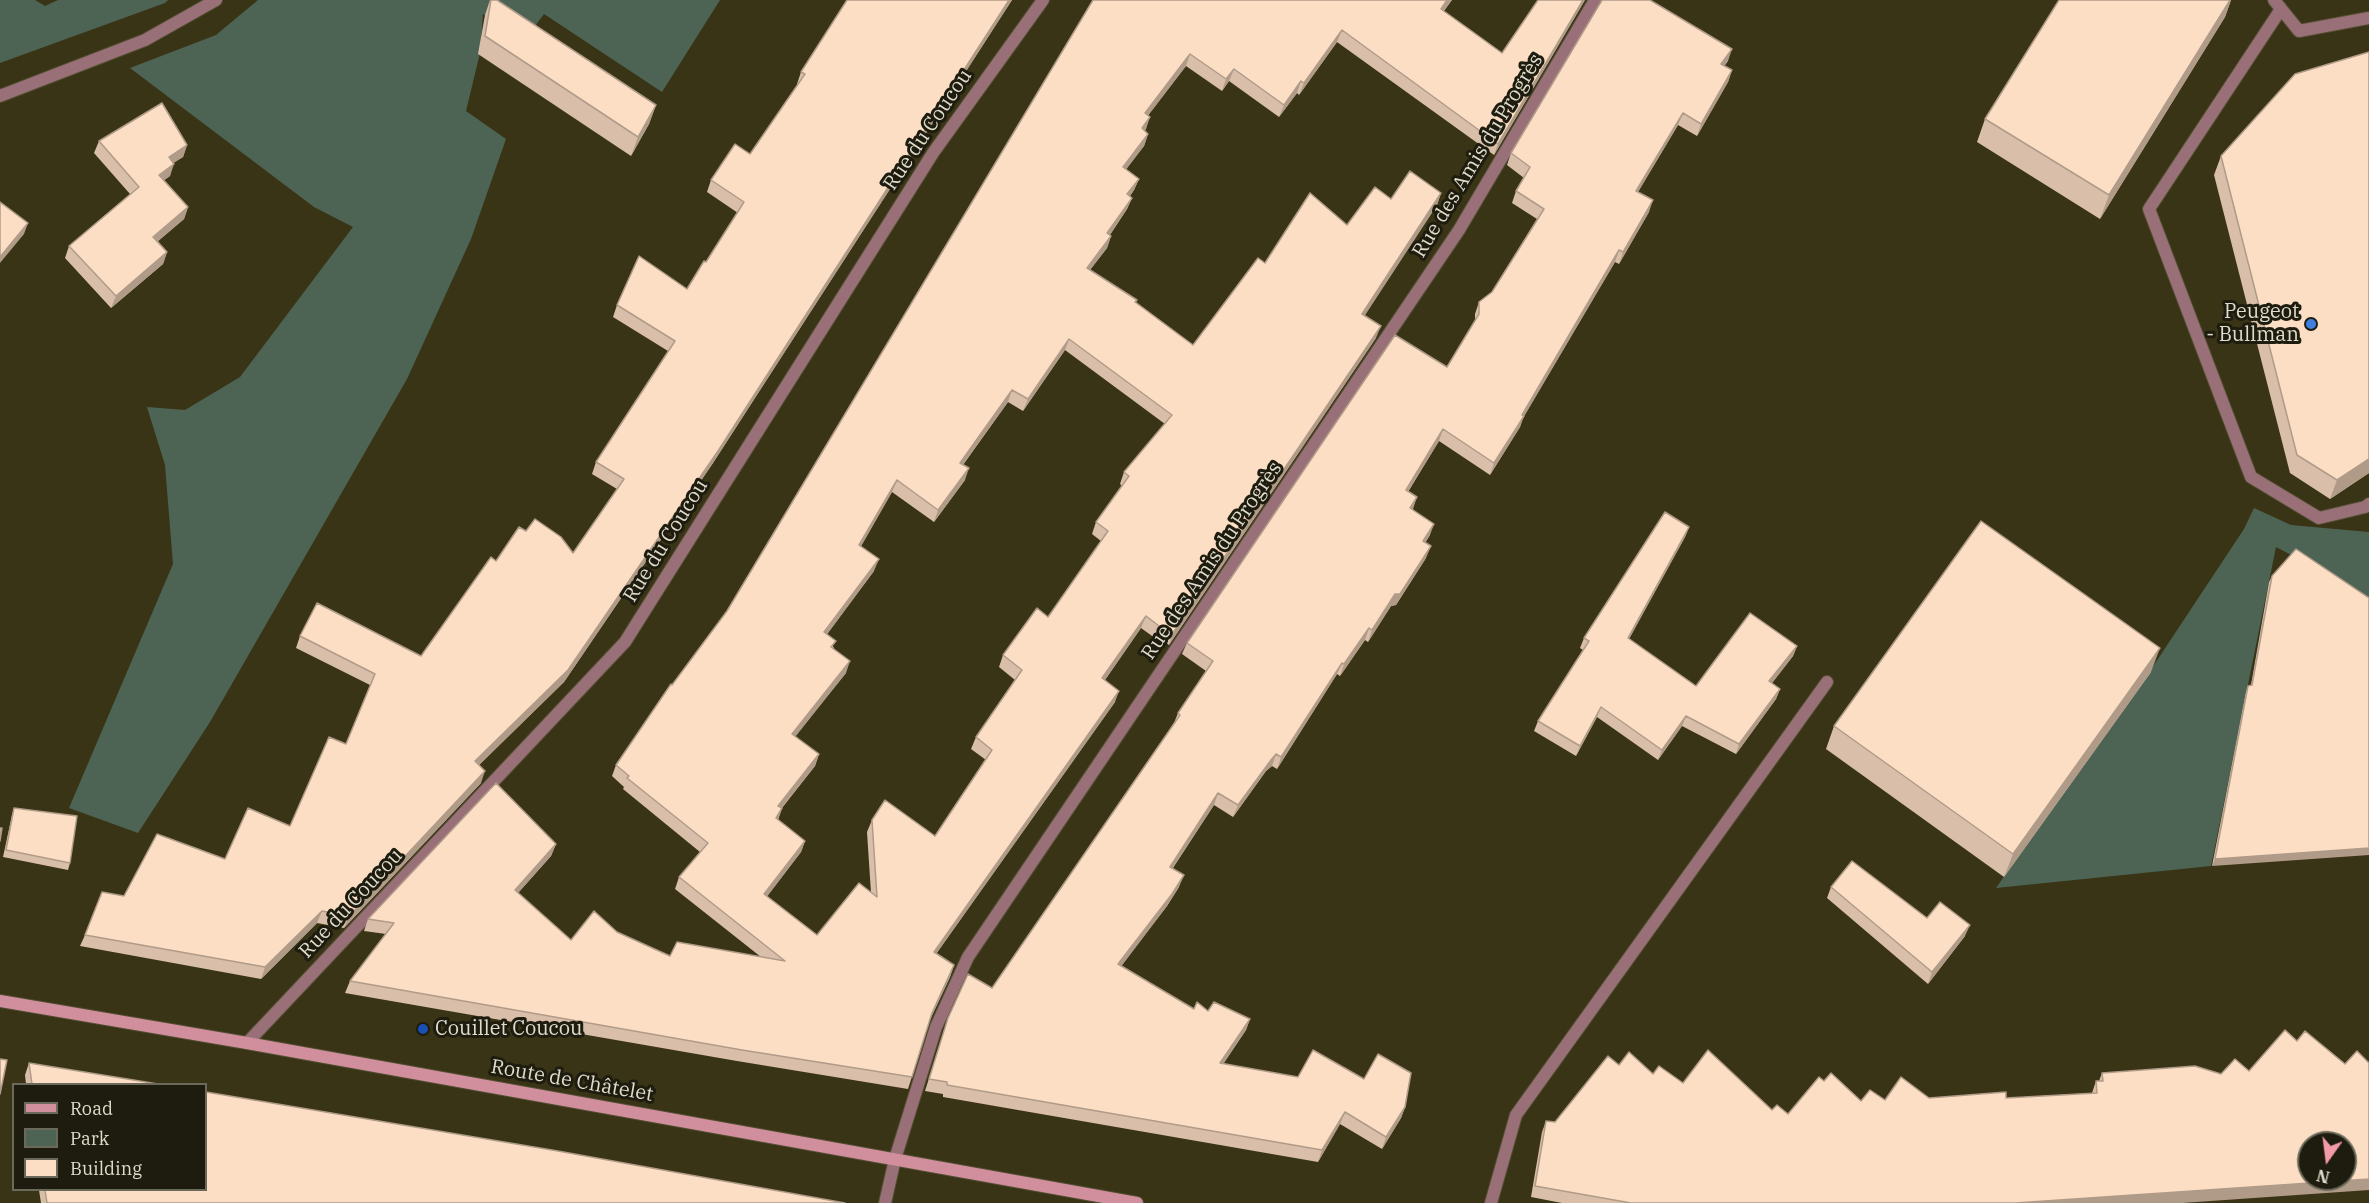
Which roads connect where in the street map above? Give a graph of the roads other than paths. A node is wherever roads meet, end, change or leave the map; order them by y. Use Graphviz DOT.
graph roads {
  1 [pos="216,0"];
  2 [pos="1043,0"];
  3 [pos="1595,0"];
  4 [pos="2278,5"];
  5 [pos="2369,18"];
  6 [pos="0,96"];
  7 [pos="2369,504"];
  8 [pos="1827,682"];
  9 [pos="0,1001"];
  10 [pos="247,1043"];
  11 [pos="895,1159"];
  12 [pos="1108,1201"];
  13 [pos="885,1203"];
  14 [pos="1137,1203"];
  15 [pos="1491,1203"];
  1 -- 6 [label="street"];
  2 -- 10 [label="street, Rue du Coucou"];
  3 -- 11 [label="street, Rue des Amis du Progrès"];
  4 -- 5 [label="street"];
  4 -- 7 [label="street"];
  8 -- 15 [label="street"];
  9 -- 10 [label="main road, Route de Châtelet"];
  10 -- 11 [label="main road, Route de Châtelet"];
  11 -- 12 [label="main road, Route de Châtelet"];
  11 -- 13 [label="street, Rue des Amis du Progrès"];
  12 -- 14 [label="main road, Route de Châtelet"];
}
